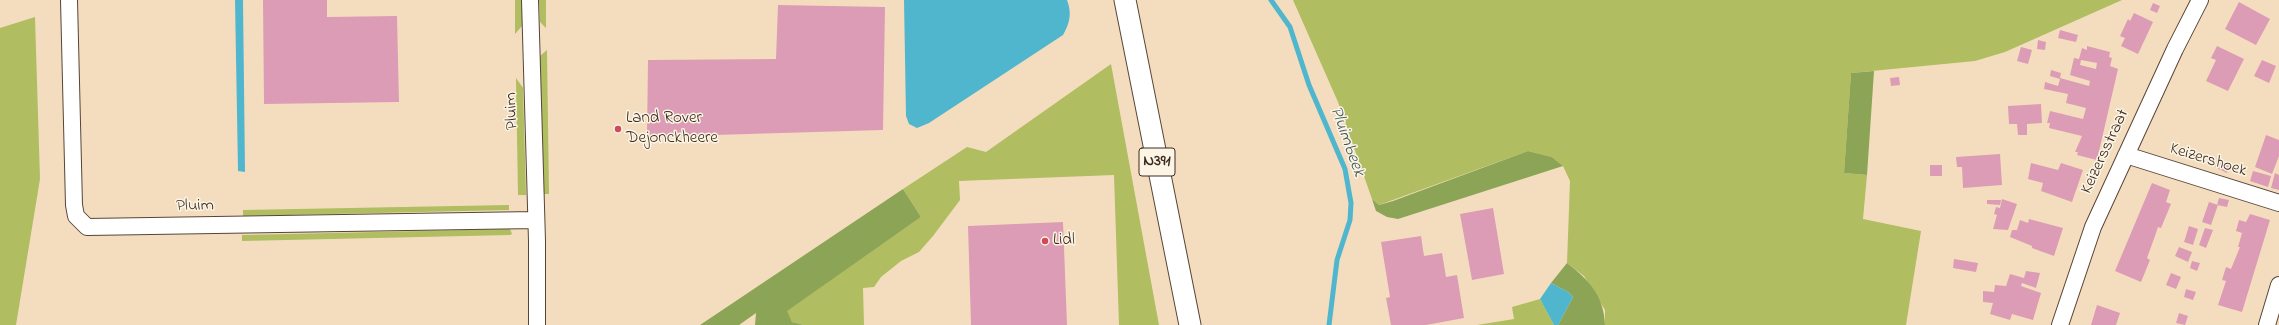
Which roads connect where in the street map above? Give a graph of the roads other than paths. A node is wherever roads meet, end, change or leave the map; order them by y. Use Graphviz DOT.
graph roads {
  1 [pos="70,0"];
  2 [pos="530,0"];
  3 [pos="1125,0"];
  4 [pos="2200,0"];
  5 [pos="2126,155"];
  6 [pos="2279,203"];
  7 [pos="535,220"];
  8 [pos="2279,285"];
  9 [pos="537,325"];
  10 [pos="1190,325"];
  11 [pos="2060,325"];
  12 [pos="2268,325"];
  1 -- 7 [label="street, Pluim"];
  2 -- 7 [label="street, Pluim"];
  3 -- 10 [label="main road, N391"];
  4 -- 5 [label="street, Keizersstraat"];
  5 -- 6 [label="street, Keizershoek"];
  5 -- 11 [label="street, Keizersstraat"];
  7 -- 9 [label="street, Pluim"];
  8 -- 12 [label="street"];
}
